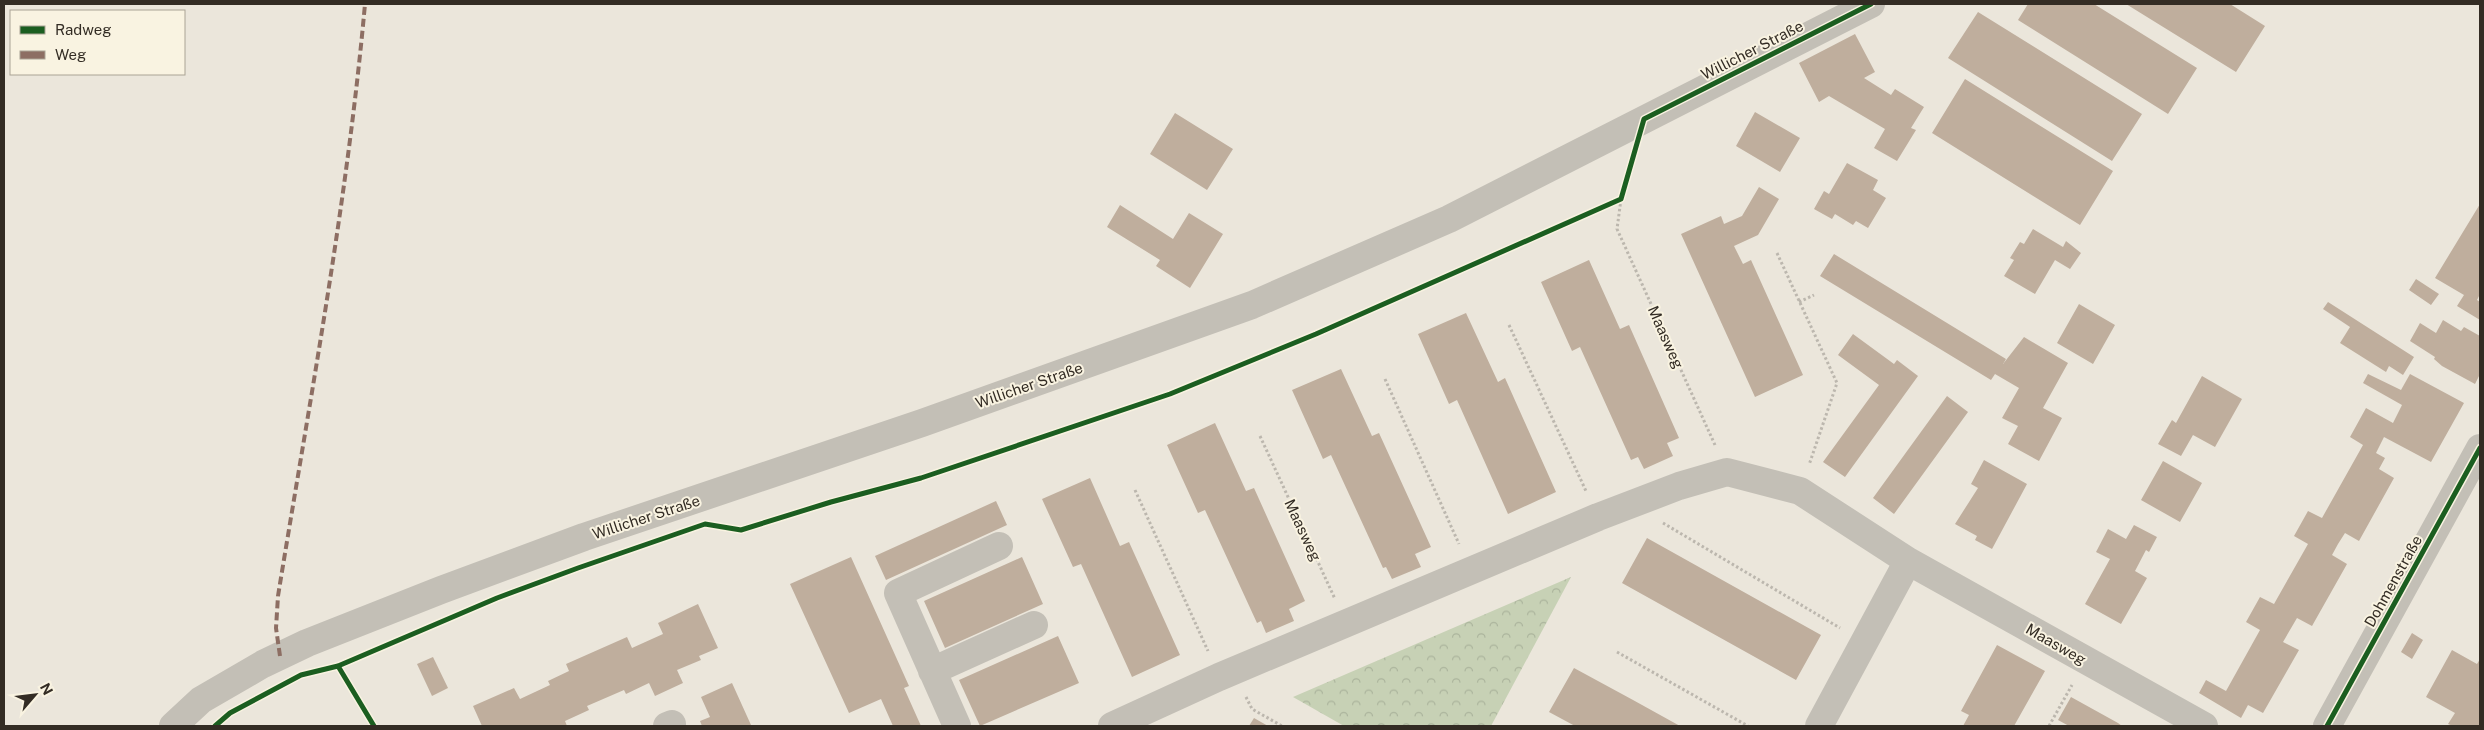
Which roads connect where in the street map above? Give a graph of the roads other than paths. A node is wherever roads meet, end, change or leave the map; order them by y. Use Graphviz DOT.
graph roads {
  1 [pos="1871,4"];
  2 [pos="2480,448"];
  3 [pos="999,546"];
  4 [pos="1908,561"];
  5 [pos="1034,625"];
  6 [pos="932,671"];
  7 [pos="173,726"];
  8 [pos="957,726"];
  9 [pos="1112,726"];
  10 [pos="1819,726"];
  11 [pos="2204,726"];
  12 [pos="2327,726"];
  1 -- 7 [label="street, Willicher Straße"];
  2 -- 12 [label="street, Dohmenstraße"];
  3 -- 6 [label="street"];
  4 -- 9 [label="street, Maasweg"];
  4 -- 10 [label="street"];
  4 -- 11 [label="street, Maasweg"];
  5 -- 6 [label="street"];
  6 -- 8 [label="street"];
}
